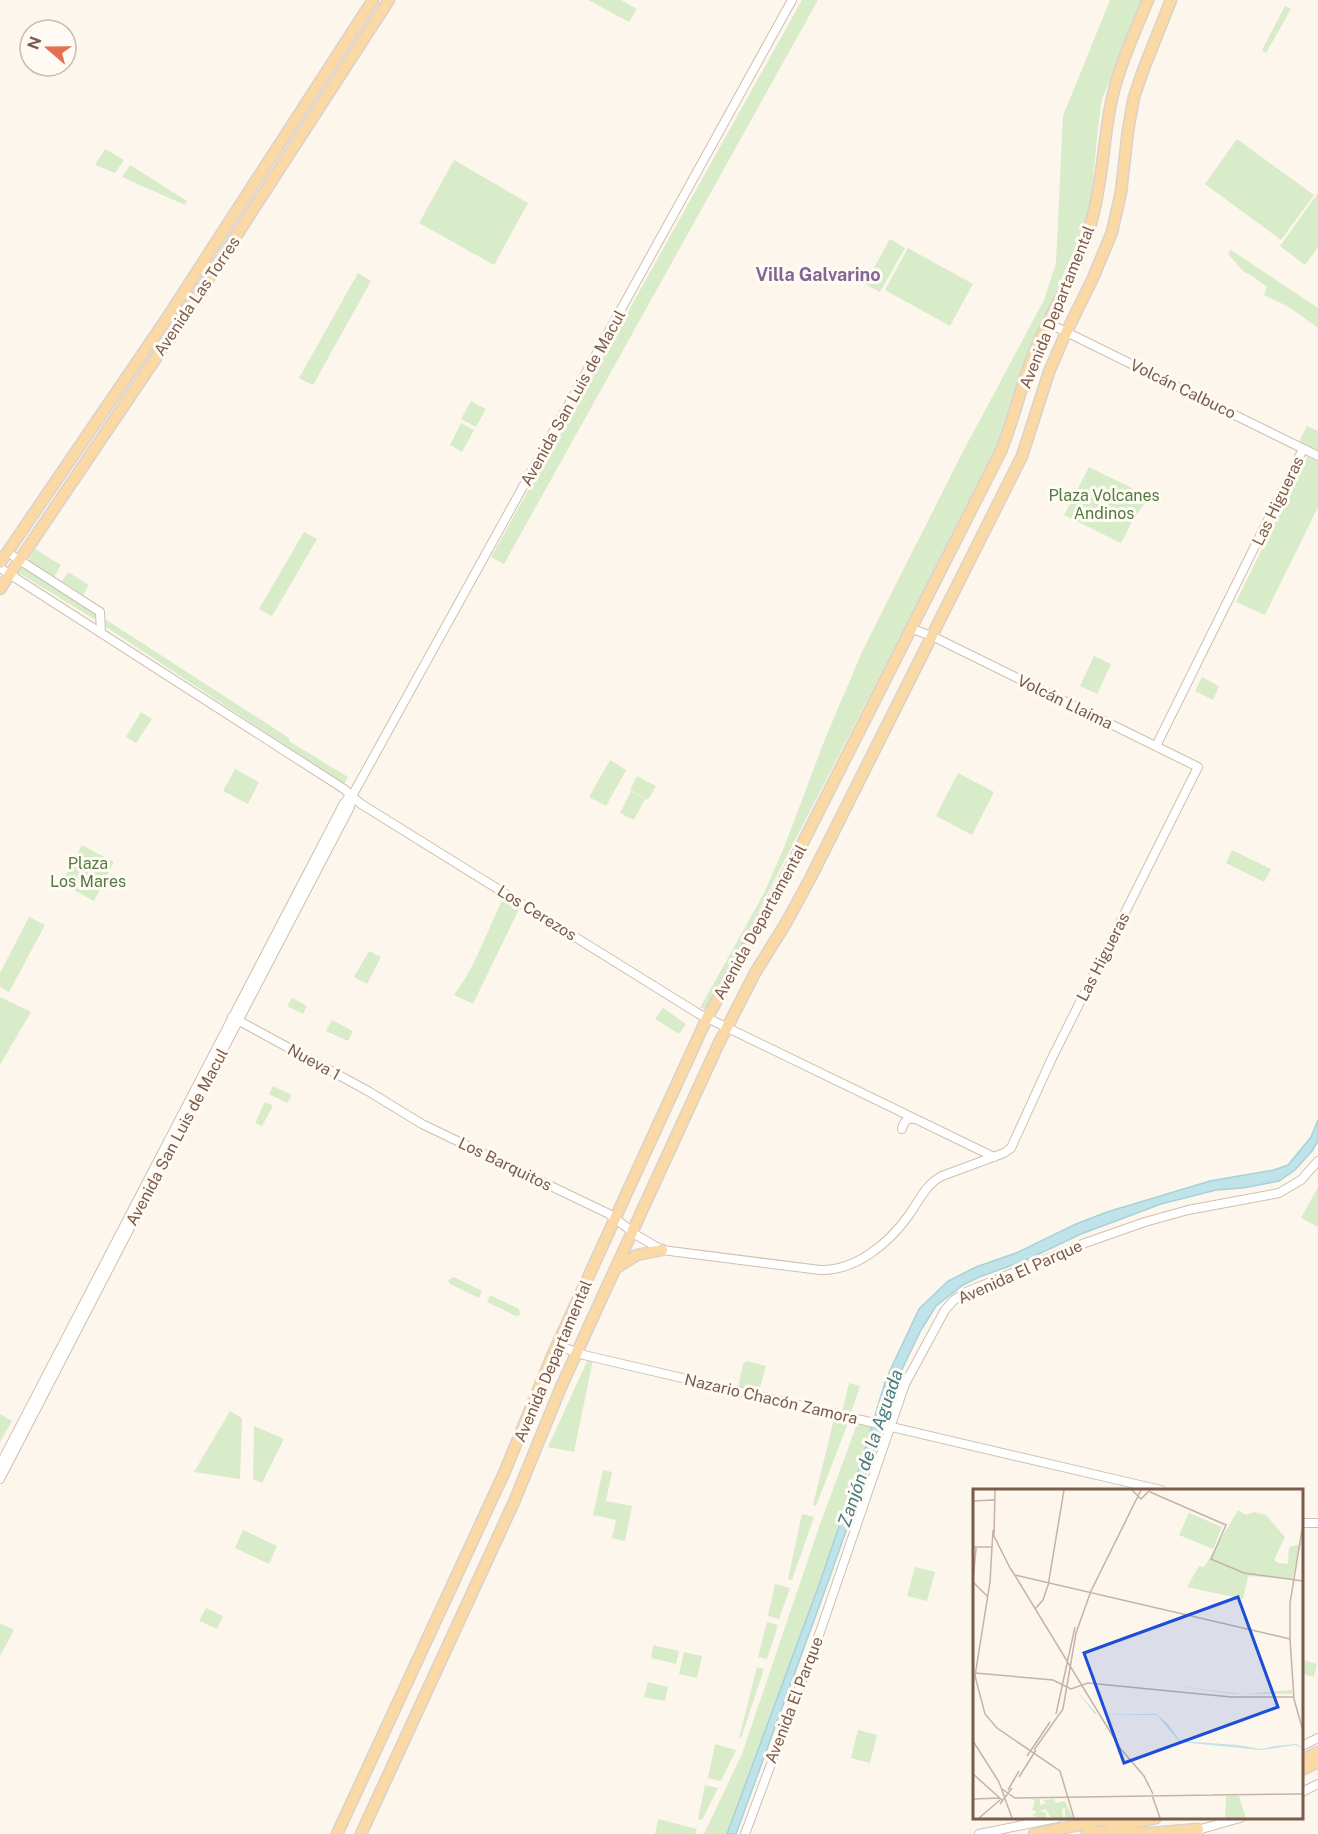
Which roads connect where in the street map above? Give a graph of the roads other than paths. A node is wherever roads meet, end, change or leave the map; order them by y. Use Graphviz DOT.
graph roads {
  1 [pos="373,0"];
  2 [pos="389,0"];
  3 [pos="792,0"];
  4 [pos="1148,0"];
  5 [pos="1171,0"];
  6 [pos="1048,324"];
  7 [pos="1067,332"];
  8 [pos="1304,449"];
  9 [pos="1318,456"];
  10 [pos="7,552"];
  11 [pos="19,560"];
  12 [pos="3,568"];
  13 [pos="0,589"];
  14 [pos="912,630"];
  15 [pos="101,632"];
  16 [pos="932,636"];
  17 [pos="1156,746"];
  18 [pos="1198,767"];
  19 [pos="352,796"];
  20 [pos="235,1018"];
  21 [pos="706,1018"];
  22 [pos="726,1028"];
  23 [pos="395,1108"];
  24 [pos="914,1119"];
  25 [pos="902,1129"];
  26 [pos="977,1150"];
  27 [pos="994,1157"];
  28 [pos="1318,1161"];
  29 [pos="975,1165"];
  30 [pos="615,1219"];
  31 [pos="633,1232"];
  32 [pos="662,1250"];
  33 [pos="616,1268"];
  34 [pos="557,1344"];
  35 [pos="576,1353"];
  36 [pos="888,1426"];
  37 [pos="0,1464"];
  38 [pos="0,1479"];
  39 [pos="1153,1489"];
  40 [pos="1318,1522"];
  41 [pos="1303,1523"];
  42 [pos="392,1716"];
  43 [pos="408,1732"];
  44 [pos="1318,1738"];
  45 [pos="1303,1746"];
  46 [pos="1318,1752"];
  47 [pos="1318,1764"];
  48 [pos="1303,1765"];
  49 [pos="1303,1766"];
  50 [pos="1318,1784"];
  51 [pos="1303,1792"];
  52 [pos="1052,1819"];
  53 [pos="1109,1819"];
  54 [pos="1151,1819"];
  55 [pos="1236,1819"];
  56 [pos="1198,1829"];
  57 [pos="1085,1833"];
  58 [pos="337,1834"];
  59 [pos="361,1834"];
  60 [pos="745,1834"];
  61 [pos="978,1834"];
  62 [pos="1034,1834"];
  63 [pos="1182,1834"];
  1 -- 10 [label="main road, Avenida Las Torres"];
  2 -- 11 [label="main road, Avenida Las Torres"];
  3 -- 19 [label="street, Avenida San Luis de Macul"];
  4 -- 6 [label="main road, Avenida Departamental"];
  5 -- 7 [label="main road, Avenida Departamental"];
  6 -- 7 [label="street, Volcán Calbuco"];
  6 -- 14 [label="main road, Avenida Departamental"];
  7 -- 8 [label="street, Volcán Calbuco"];
  7 -- 16 [label="main road, Avenida Departamental"];
  8 -- 9 [label="street, Volcán Calbuco"];
  8 -- 17 [label="street, Las Higueras"];
  10 -- 11 [label="street"];
  10 -- 12 [label="main road, Avenida Las Torres"];
  11 -- 12 [label="main road, Avenida Las Torres"];
  11 -- 15 [label="street"];
  12 -- 13 [label="main road, Avenida Las Torres"];
  12 -- 15 [label="street, Los Cerezos"];
  14 -- 16 [label="street, Volcán Llaima"];
  14 -- 21 [label="main road, Avenida Departamental"];
  15 -- 19 [label="street, Los Cerezos"];
  16 -- 17 [label="street, Volcán Llaima"];
  16 -- 22 [label="main road, Avenida Departamental"];
  17 -- 18 [label="street, Volcán Llaima"];
  18 -- 27 [label="street, Las Higueras"];
  19 -- 20 [label="street, Avenida San Luis de Macul"];
  19 -- 21 [label="street, Los Cerezos"];
  20 -- 23 [label="street, Nueva 1"];
  20 -- 37 [label="street, Avenida San Luis de Macul"];
  20 -- 38 [label="street, Avenida San Luis de Macul"];
  21 -- 22 [label="street, Los Cerezos"];
  21 -- 30 [label="main road, Avenida Departamental"];
  22 -- 24 [label="street, Los Cerezos"];
  22 -- 31 [label="main road, Avenida Departamental"];
  23 -- 30 [label="street, Los Barquitos"];
  24 -- 25 [label="street"];
  24 -- 26 [label="street, Los Cerezos"];
  26 -- 27 [label="street, Los Cerezos"];
  26 -- 29 [label="street"];
  27 -- 29 [label="street"];
  28 -- 36 [label="street, Avenida El Parque"];
  29 -- 32 [label="street"];
  30 -- 31 [label="street, Los Barquitos"];
  30 -- 34 [label="main road, Avenida Departamental"];
  31 -- 32 [label="street, Los Barquitos"];
  31 -- 33 [label="main road, Avenida Departamental"];
  32 -- 33 [label="main road"];
  33 -- 35 [label="main road, Avenida Departamental"];
  34 -- 35 [label="street, Nazario Chacón Zamora"];
  34 -- 42 [label="main road, Avenida Departamental"];
  35 -- 36 [label="street, Nazario Chacón Zamora"];
  35 -- 43 [label="main road, Avenida Departamental"];
  36 -- 39 [label="street, Nazario Chacón Zamora"];
  36 -- 60 [label="street, Avenida El Parque"];
  40 -- 41 [label="street"];
  42 -- 43 [label="main road"];
  42 -- 58 [label="main road, Avenida Departamental"];
  43 -- 59 [label="main road, Avenida Departamental"];
  44 -- 45 [label="street"];
  46 -- 48 [label="main road"];
  47 -- 49 [label="main road"];
  50 -- 51 [label="street"];
  52 -- 61 [label="street"];
  53 -- 62 [label="main road"];
  54 -- 57 [label="main road"];
  55 -- 56 [label="street"];
  56 -- 57 [label="main road"];
  56 -- 63 [label="street"];
}
